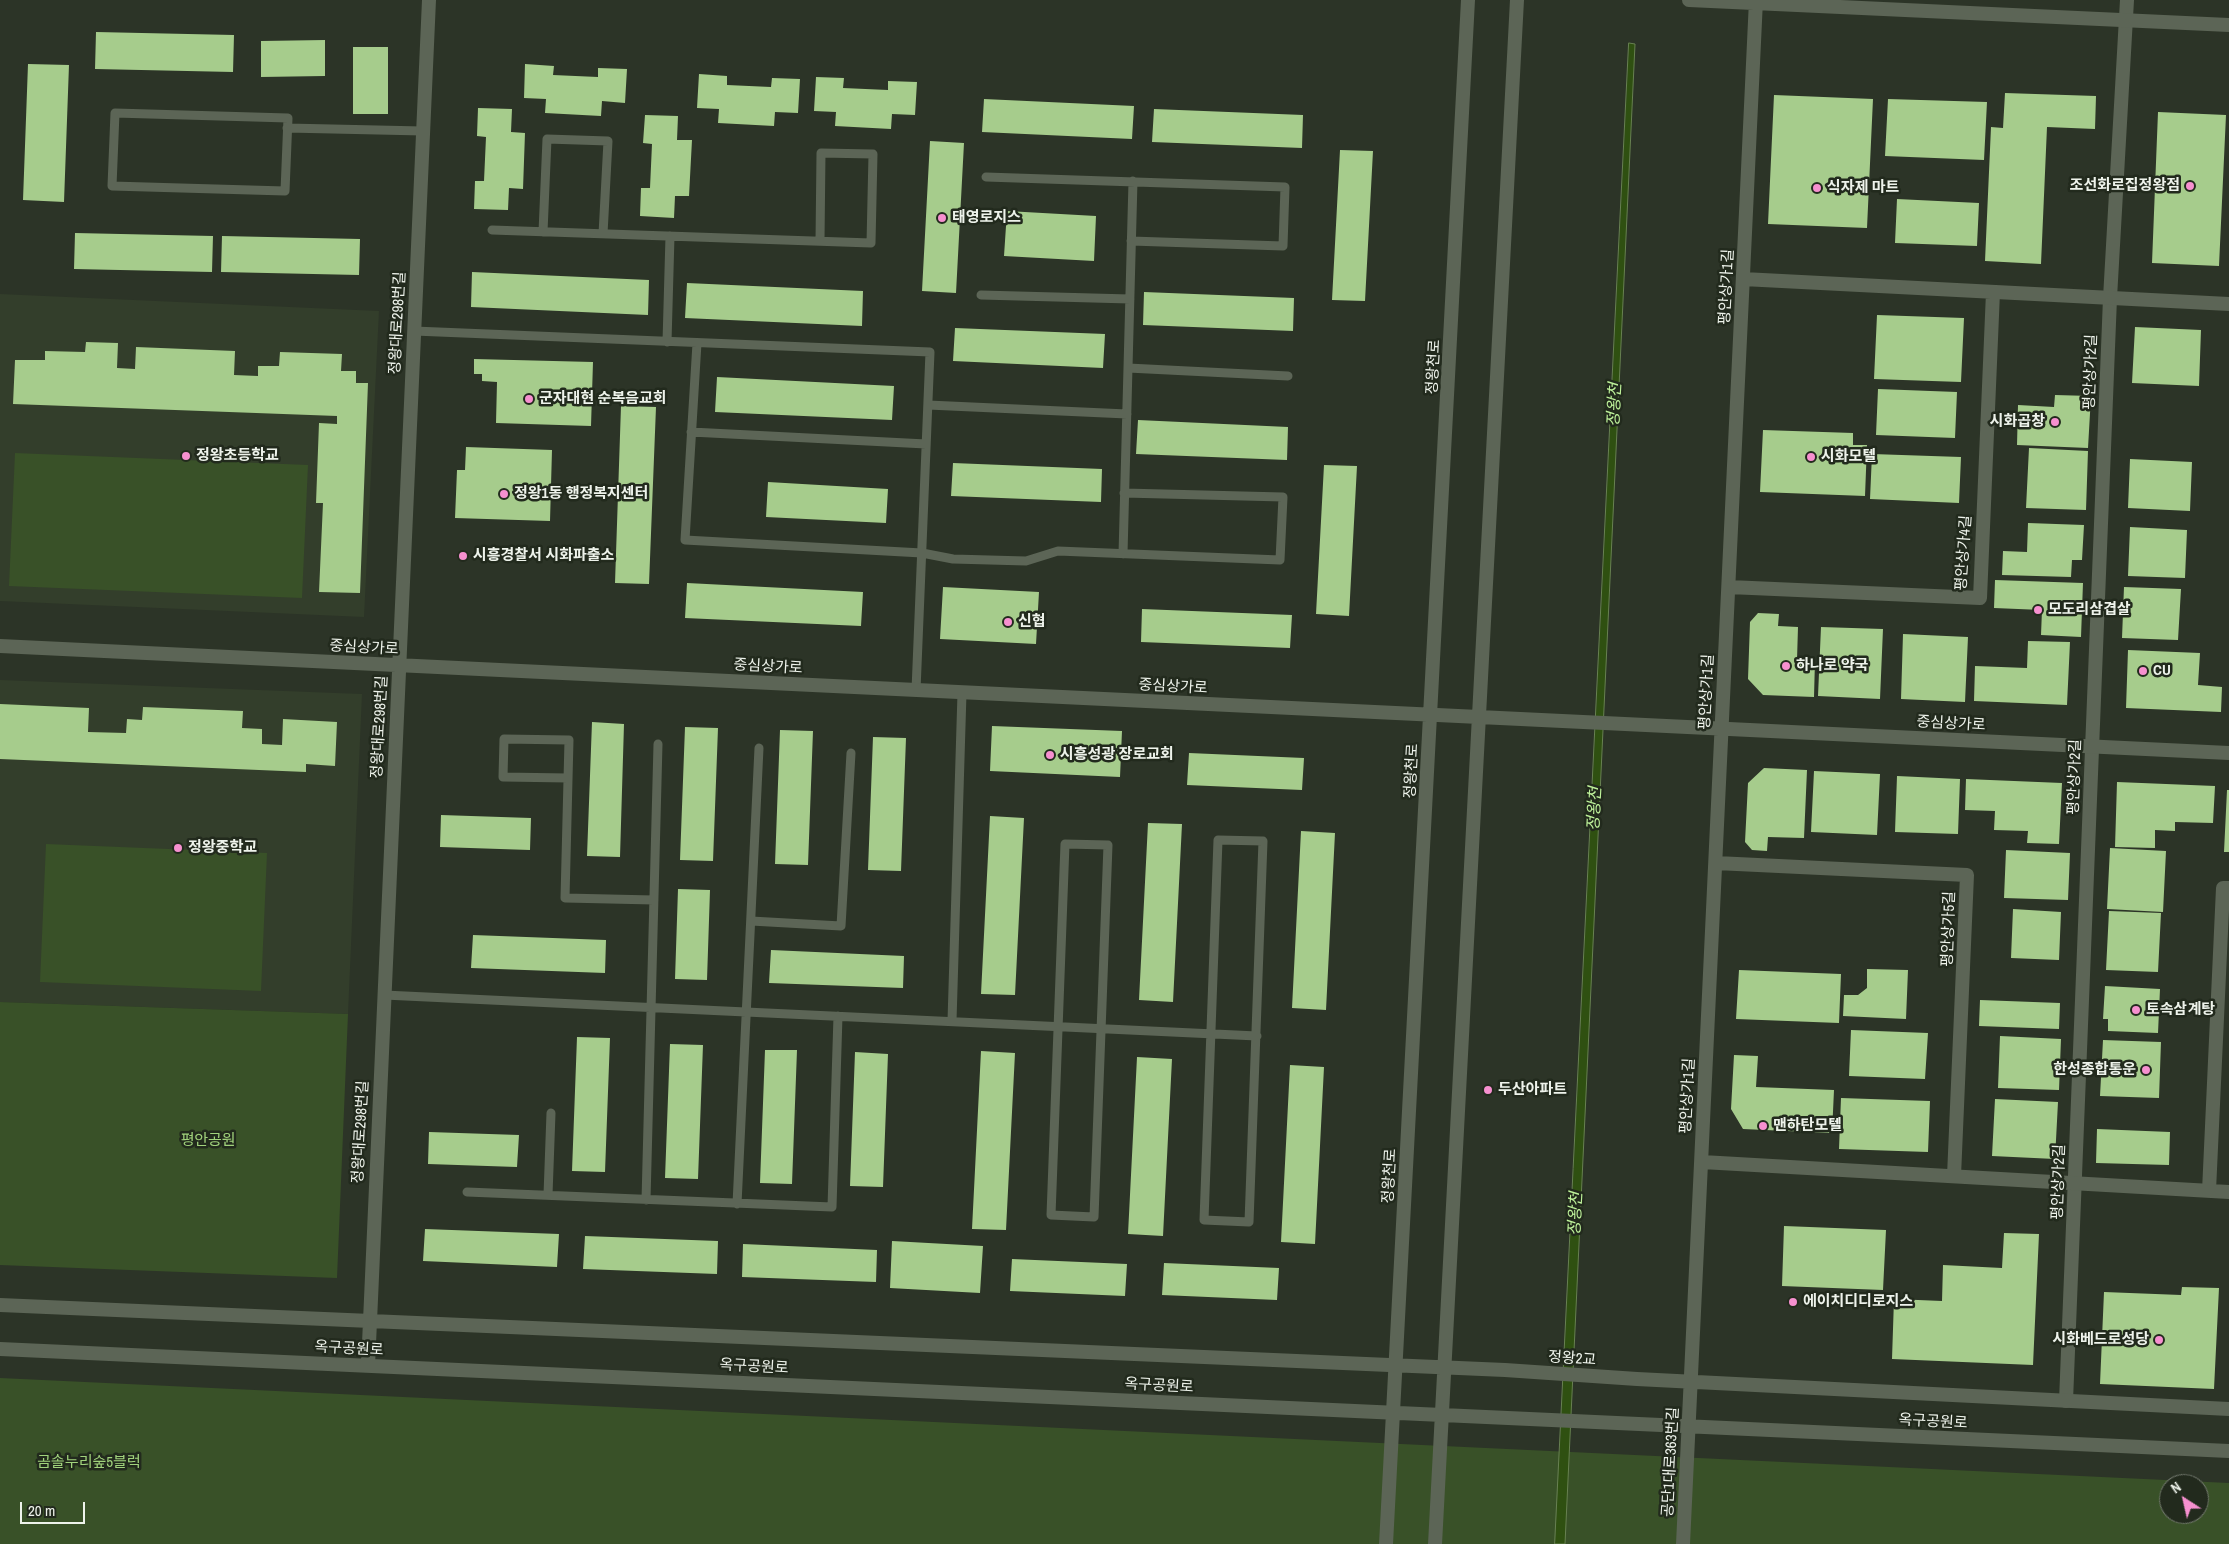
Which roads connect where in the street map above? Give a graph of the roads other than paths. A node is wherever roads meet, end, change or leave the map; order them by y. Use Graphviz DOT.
graph roads {
  1 [pos="429,0"];
  2 [pos="1468,0"];
  3 [pos="1517,0"];
  4 [pos="1689,0"];
  5 [pos="2127,0"];
  6 [pos="1756,2"];
  7 [pos="2229,25"];
  8 [pos="287,128"];
  9 [pos="423,131"];
  10 [pos="986,177"];
  11 [pos="1133,181"];
  12 [pos="492,230"];
  13 [pos="543,232"];
  14 [pos="603,234"];
  15 [pos="670,236"];
  16 [pos="820,241"];
  17 [pos="1131,241"];
  18 [pos="1743,279"];
  19 [pos="1993,292"];
  20 [pos="981,295"];
  21 [pos="1130,298"];
  22 [pos="2110,298"];
  23 [pos="2229,304"];
  24 [pos="414,331"];
  25 [pos="667,342"];
  26 [pos="696,343"];
  27 [pos="1128,368"];
  28 [pos="1288,376"];
  29 [pos="928,405"];
  30 [pos="1127,414"];
  31 [pos="691,432"];
  32 [pos="926,444"];
  33 [pos="1124,492"];
  34 [pos="922,553"];
  35 [pos="1123,554"];
  36 [pos="1729,587"];
  37 [pos="0,646"];
  38 [pos="399,666"];
  39 [pos="916,690"];
  40 [pos="962,693"];
  41 [pos="1432,715"];
  42 [pos="1480,717"];
  43 [pos="1722,729"];
  44 [pos="658,744"];
  45 [pos="2092,747"];
  46 [pos="759,748"];
  47 [pos="851,753"];
  48 [pos="2229,754"];
  49 [pos="568,778"];
  50 [pos="1716,863"];
  51 [pos="2229,888"];
  52 [pos="654,900"];
  53 [pos="751,921"];
  54 [pos="384,995"];
  55 [pos="651,1008"];
  56 [pos="746,1012"];
  57 [pos="838,1016"];
  58 [pos="952,1022"];
  59 [pos="1058,1026"];
  60 [pos="1101,1028"];
  61 [pos="1211,1034"];
  62 [pos="1256,1036"];
  63 [pos="551,1113"];
  64 [pos="1702,1162"];
  65 [pos="1954,1176"];
  66 [pos="2075,1183"];
  67 [pos="2209,1191"];
  68 [pos="467,1192"];
  69 [pos="2229,1192"];
  70 [pos="548,1195"];
  71 [pos="646,1200"];
  72 [pos="737,1204"];
  73 [pos="0,1305"];
  74 [pos="369,1321"];
  75 [pos="0,1349"];
  76 [pos="368,1366"];
  77 [pos="1396,1366"];
  78 [pos="1444,1368"];
  79 [pos="1505,1370"];
  80 [pos="1636,1380"];
  81 [pos="1691,1382"];
  82 [pos="2066,1401"];
  83 [pos="2229,1409"];
  84 [pos="1393,1413"];
  85 [pos="1442,1415"];
  86 [pos="1689,1427"];
  87 [pos="2229,1451"];
  88 [pos="1386,1544"];
  89 [pos="1435,1544"];
  90 [pos="1683,1544"];
  1 -- 9 [label="street, 정왕대로298번길"];
  2 -- 41 [label="street, 정왕천로"];
  3 -- 42 [label="street"];
  4 -- 6 [label="street"];
  5 -- 22 [label="street, 평안상가2길"];
  6 -- 7 [label="street"];
  6 -- 18 [label="street, 평안상가1길"];
  8 -- 8 [label="lane"];
  8 -- 9 [label="lane"];
  9 -- 24 [label="street, 정왕대로298번길"];
  10 -- 11 [label="lane"];
  11 -- 17 [label="lane"];
  11 -- 17 [label="lane"];
  12 -- 13 [label="lane"];
  13 -- 14 [label="lane"];
  13 -- 14 [label="lane"];
  14 -- 15 [label="lane"];
  15 -- 16 [label="lane"];
  15 -- 25 [label="lane"];
  16 -- 16 [label="lane"];
  17 -- 21 [label="lane"];
  18 -- 19 [label="street"];
  18 -- 36 [label="street, 평안상가1길"];
  19 -- 22 [label="street"];
  19 -- 36 [label="street, 평안상가4길"];
  20 -- 21 [label="lane"];
  21 -- 27 [label="lane"];
  22 -- 23 [label="street"];
  22 -- 45 [label="street, 평안상가2길"];
  24 -- 25 [label="lane"];
  24 -- 38 [label="street, 정왕대로298번길"];
  25 -- 26 [label="lane"];
  26 -- 29 [label="lane"];
  26 -- 31 [label="lane"];
  27 -- 28 [label="lane"];
  27 -- 30 [label="lane"];
  29 -- 30 [label="lane"];
  29 -- 32 [label="lane"];
  30 -- 33 [label="lane"];
  31 -- 32 [label="lane"];
  31 -- 34 [label="lane"];
  32 -- 34 [label="lane"];
  33 -- 35 [label="lane"];
  33 -- 35 [label="lane"];
  34 -- 35 [label="lane"];
  34 -- 39 [label="lane"];
  36 -- 43 [label="street, 평안상가1길"];
  37 -- 38 [label="street, 중심상가로"];
  38 -- 39 [label="street, 중심상가로"];
  38 -- 54 [label="street, 정왕대로298번길"];
  39 -- 40 [label="street, 중심상가로"];
  40 -- 41 [label="street, 중심상가로"];
  40 -- 58 [label="lane"];
  41 -- 42 [label="street, 중심상가로"];
  41 -- 77 [label="street, 정왕천로"];
  42 -- 43 [label="street, 중심상가로"];
  42 -- 78 [label="street"];
  43 -- 45 [label="street, 중심상가로"];
  43 -- 50 [label="street, 평안상가1길"];
  44 -- 52 [label="lane"];
  45 -- 48 [label="street, 중심상가로"];
  45 -- 66 [label="street, 평안상가2길"];
  46 -- 53 [label="lane"];
  47 -- 53 [label="lane"];
  49 -- 49 [label="lane"];
  49 -- 52 [label="lane"];
  50 -- 64 [label="street, 평안상가1길"];
  50 -- 65 [label="street, 평안상가5길"];
  51 -- 67 [label="street"];
  52 -- 55 [label="lane"];
  53 -- 56 [label="lane"];
  54 -- 55 [label="lane"];
  54 -- 74 [label="street, 정왕대로298번길"];
  55 -- 56 [label="lane"];
  55 -- 71 [label="lane"];
  56 -- 57 [label="lane"];
  56 -- 72 [label="lane"];
  57 -- 58 [label="lane"];
  57 -- 72 [label="lane"];
  58 -- 59 [label="lane"];
  59 -- 60 [label="lane"];
  59 -- 60 [label="lane"];
  59 -- 60 [label="lane"];
  60 -- 61 [label="lane"];
  61 -- 62 [label="lane"];
  61 -- 62 [label="lane"];
  61 -- 62 [label="lane"];
  63 -- 70 [label="lane"];
  64 -- 65 [label="street"];
  64 -- 81 [label="street, 평안상가1길"];
  65 -- 66 [label="street"];
  66 -- 67 [label="street"];
  66 -- 82 [label="street, 평안상가2길"];
  67 -- 69 [label="street"];
  68 -- 70 [label="lane"];
  70 -- 71 [label="lane"];
  71 -- 72 [label="lane"];
  73 -- 74 [label="street, 옥구공원로"];
  74 -- 76 [label="street, 정왕대로298번길"];
  74 -- 77 [label="street, 옥구공원로"];
  75 -- 76 [label="street, 옥구공원로"];
  76 -- 84 [label="street, 옥구공원로"];
  77 -- 78 [label="street, 옥구공원로"];
  77 -- 84 [label="street, 정왕천로"];
  78 -- 79 [label="street, 옥구공원로"];
  78 -- 85 [label="street"];
  79 -- 80 [label="street, 정왕2교"];
  80 -- 81 [label="street, 옥구공원로"];
  81 -- 82 [label="street, 옥구공원로"];
  81 -- 86 [label="street, 공단1대로363번길"];
  82 -- 83 [label="street, 옥구공원로"];
  84 -- 85 [label="street, 옥구공원로"];
  84 -- 88 [label="street, 정왕천로"];
  85 -- 86 [label="street, 옥구공원로"];
  85 -- 89 [label="street"];
  86 -- 87 [label="street, 옥구공원로"];
  86 -- 90 [label="street, 공단1대로363번길"];
}
